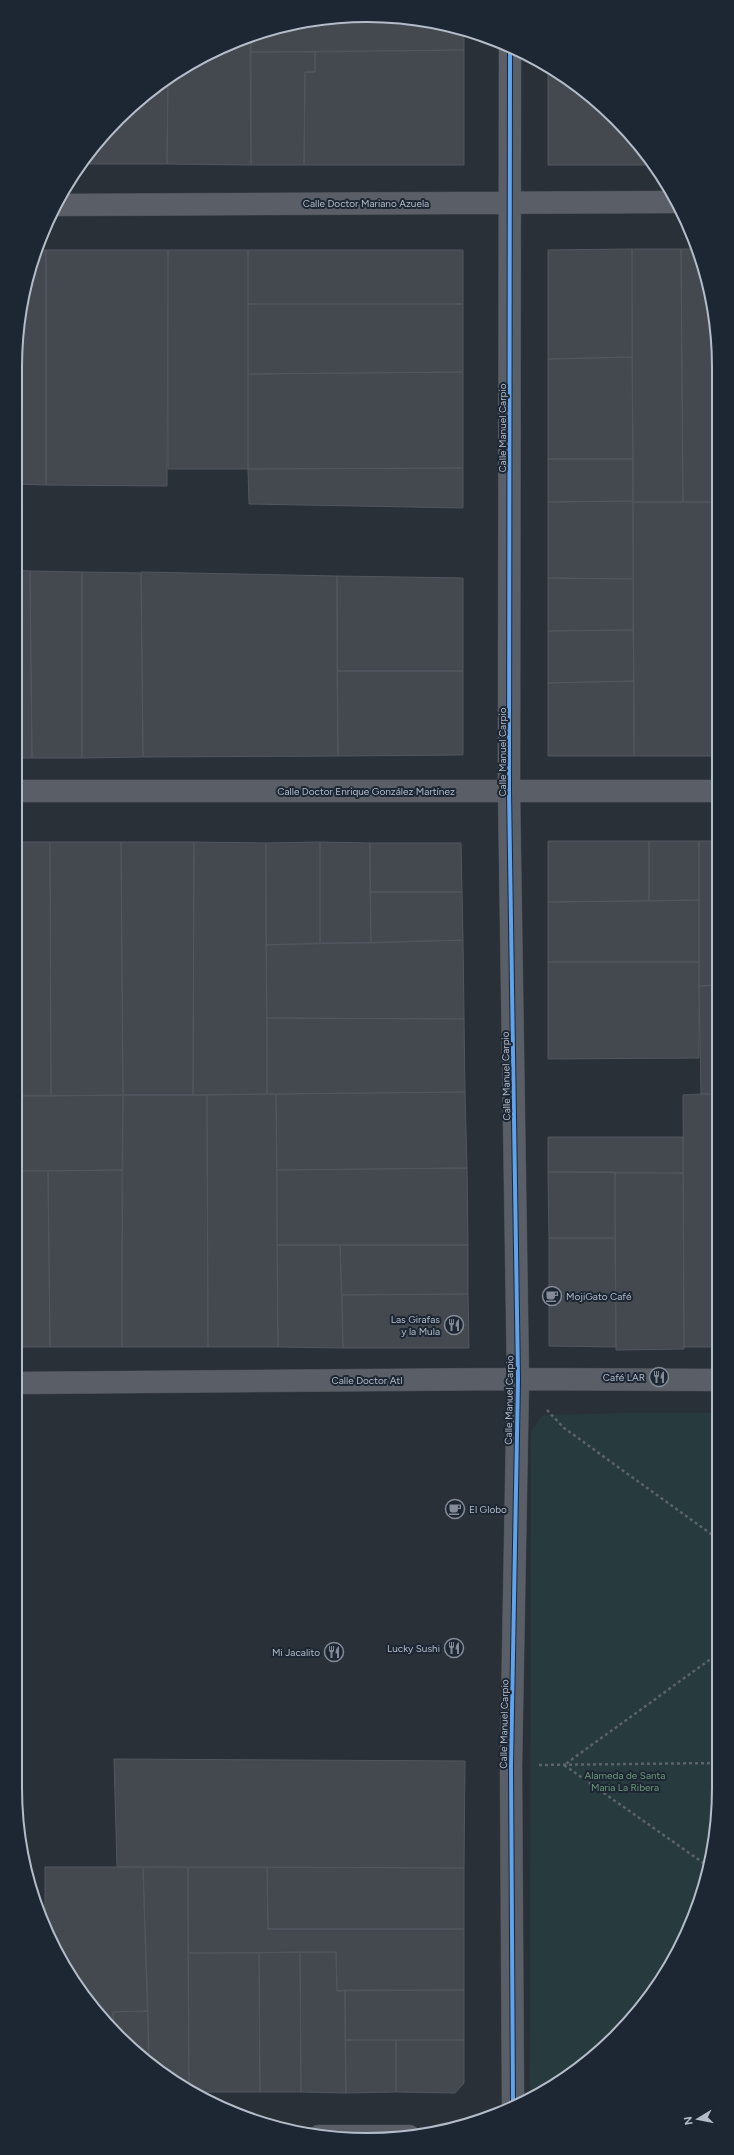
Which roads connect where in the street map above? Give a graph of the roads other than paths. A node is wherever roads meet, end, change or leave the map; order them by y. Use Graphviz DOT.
graph roads {
  1 [pos="510,53"];
  2 [pos="510,202"];
  3 [pos="670,202"];
  4 [pos="63,205"];
  5 [pos="22,791"];
  6 [pos="509,791"];
  7 [pos="712,791"];
  8 [pos="518,1379"];
  9 [pos="712,1380"];
  10 [pos="22,1383"];
  11 [pos="513,2100"];
  1 -- 2 [label="street, Calle Manuel Carpio"];
  2 -- 3 [label="street, Calle Doctor Mariano Azuela"];
  2 -- 4 [label="street, Calle Doctor Mariano Azuela"];
  2 -- 6 [label="street, Calle Manuel Carpio"];
  5 -- 6 [label="street, Calle Doctor Enrique González Martínez"];
  6 -- 7 [label="street, Calle Doctor Enrique González Martínez"];
  6 -- 8 [label="street, Calle Manuel Carpio"];
  8 -- 9 [label="street, Calle Doctor Atl"];
  8 -- 10 [label="street, Calle Doctor Atl"];
  8 -- 11 [label="street, Calle Manuel Carpio"];
}
